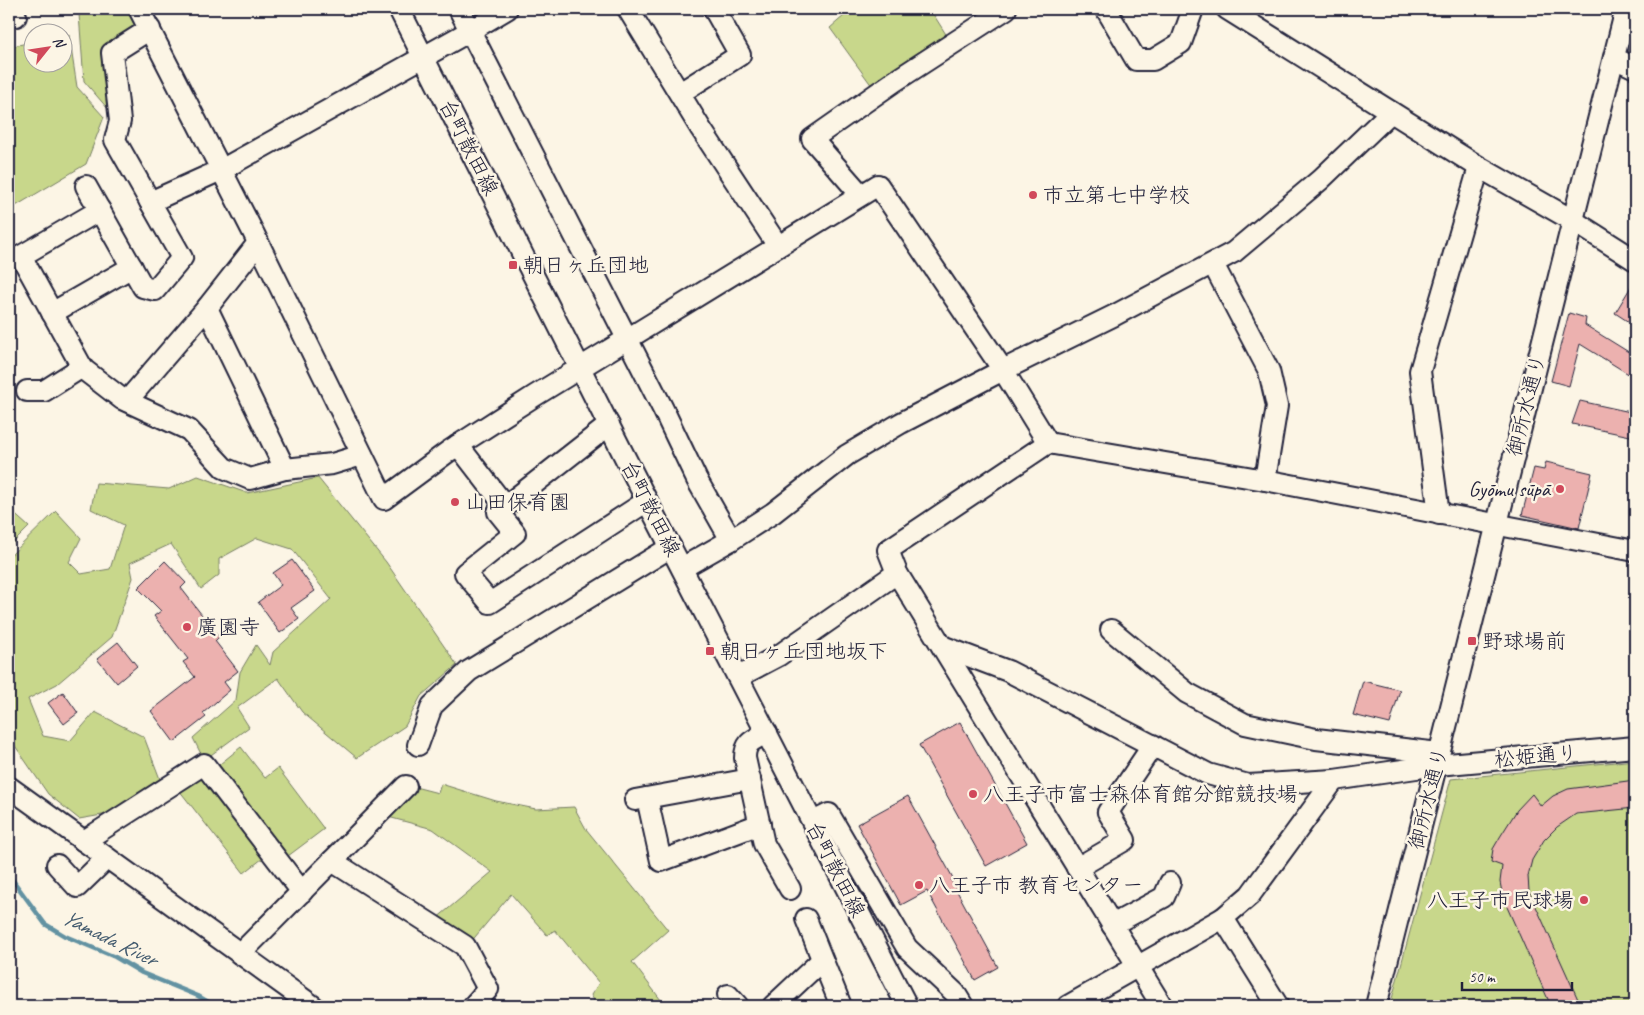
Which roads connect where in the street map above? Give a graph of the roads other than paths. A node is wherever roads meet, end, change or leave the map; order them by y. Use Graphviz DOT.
graph roads {
  1 [pos="140,9"];
  2 [pos="399,9"];
  3 [pos="459,9"];
  4 [pos="506,9"];
  5 [pos="628,9"];
  6 [pos="714,9"];
  7 [pos="1006,9"];
  8 [pos="1106,9"];
  9 [pos="1193,9"];
  10 [pos="1227,9"];
  11 [pos="1626,9"];
  12 [pos="150,30"];
  13 [pos="470,31"];
  14 [pos="424,57"];
  15 [pos="1614,58"];
  16 [pos="1635,68"];
  17 [pos="680,93"];
  18 [pos="1391,112"];
  19 [pos="1479,167"];
  20 [pos="222,170"];
  21 [pos="86,186"];
  22 [pos="861,195"];
  23 [pos="150,202"];
  24 [pos="100,210"];
  25 [pos="1572,220"];
  26 [pos="258,243"];
  27 [pos="778,246"];
  28 [pos="1635,260"];
  29 [pos="1213,264"];
  30 [pos="132,266"];
  31 [pos="207,308"];
  32 [pos="52,313"];
  33 [pos="626,340"];
  34 [pos="82,367"];
  35 [pos="580,369"];
  36 [pos="1003,370"];
  37 [pos="27,391"];
  38 [pos="128,401"];
  39 [pos="609,425"];
  40 [pos="1048,443"];
  41 [pos="458,445"];
  42 [pos="362,455"];
  43 [pos="285,470"];
  44 [pos="1265,480"];
  45 [pos="647,501"];
  46 [pos="505,506"];
  47 [pos="1439,514"];
  48 [pos="1496,524"];
  49 [pos="731,540"];
  50 [pos="671,548"];
  51 [pos="1635,550"];
  52 [pos="682,568"];
  53 [pos="897,573"];
  54 [pos="1111,630"];
  55 [pos="942,646"];
  56 [pos="738,677"];
  57 [pos="767,733"];
  58 [pos="418,745"];
  59 [pos="1153,745"];
  60 [pos="1635,747"];
  61 [pos="1438,759"];
  62 [pos="750,779"];
  63 [pos="1334,780"];
  64 [pos="406,786"];
  65 [pos="9,787"];
  66 [pos="813,822"];
  67 [pos="760,824"];
  68 [pos="84,841"];
  69 [pos="107,858"];
  70 [pos="332,861"];
  71 [pos="56,865"];
  72 [pos="1077,868"];
  73 [pos="1170,883"];
  74 [pos="790,889"];
  75 [pos="302,892"];
  76 [pos="1223,918"];
  77 [pos="806,919"];
  78 [pos="1112,925"];
  79 [pos="240,954"];
  80 [pos="822,960"];
  81 [pos="1138,967"];
  82 [pos="313,1006"];
  83 [pos="473,1006"];
  84 [pos="773,1006"];
  85 [pos="841,1006"];
  86 [pos="907,1006"];
  87 [pos="963,1006"];
  88 [pos="1068,1006"];
  89 [pos="1162,1006"];
  90 [pos="1278,1006"];
  91 [pos="1376,1006"];
  1 -- 12 [label="street"];
  2 -- 14 [label="street, 台町散田線"];
  3 -- 13 [label="street"];
  4 -- 13 [label="street"];
  5 -- 17 [label="street"];
  6 -- 17 [label="street"];
  7 -- 22 [label="street"];
  8 -- 9 [label="street"];
  10 -- 18 [label="street"];
  11 -- 15 [label="street, 御所水通り"];
  12 -- 20 [label="street"];
  12 -- 23 [label="street"];
  13 -- 14 [label="street"];
  13 -- 33 [label="street"];
  14 -- 20 [label="street"];
  14 -- 35 [label="street, 台町散田線"];
  15 -- 16 [label="street"];
  15 -- 25 [label="street, 御所水通り"];
  17 -- 27 [label="street"];
  18 -- 19 [label="street"];
  18 -- 29 [label="street"];
  19 -- 25 [label="street"];
  19 -- 47 [label="street"];
  20 -- 23 [label="street"];
  20 -- 26 [label="street"];
  21 -- 24 [label="street"];
  22 -- 27 [label="street"];
  22 -- 36 [label="street"];
  23 -- 30 [label="street"];
  24 -- 30 [label="street"];
  24 -- 32 [label="street"];
  25 -- 28 [label="street"];
  25 -- 48 [label="street, 御所水通り"];
  26 -- 31 [label="street"];
  26 -- 42 [label="street"];
  27 -- 33 [label="street"];
  29 -- 36 [label="street"];
  29 -- 44 [label="street"];
  30 -- 32 [label="street"];
  31 -- 38 [label="street"];
  31 -- 43 [label="street"];
  32 -- 34 [label="street"];
  33 -- 35 [label="street"];
  33 -- 49 [label="street"];
  34 -- 37 [label="street"];
  34 -- 38 [label="street"];
  35 -- 39 [label="street, 台町散田線"];
  35 -- 41 [label="street"];
  36 -- 40 [label="street"];
  36 -- 49 [label="street"];
  38 -- 43 [label="street"];
  39 -- 45 [label="street, 台町散田線"];
  39 -- 46 [label="street"];
  40 -- 44 [label="street"];
  40 -- 53 [label="street"];
  41 -- 42 [label="street"];
  41 -- 46 [label="street"];
  42 -- 43 [label="street"];
  44 -- 47 [label="street"];
  45 -- 46 [label="street"];
  45 -- 50 [label="street, 台町散田線"];
  47 -- 48 [label="street"];
  48 -- 51 [label="street"];
  48 -- 61 [label="street, 御所水通り"];
  49 -- 52 [label="street"];
  50 -- 52 [label="street, 台町散田線"];
  50 -- 58 [label="street"];
  52 -- 56 [label="street, 台町散田線"];
  53 -- 55 [label="street"];
  53 -- 56 [label="street"];
  54 -- 61 [label="street"];
  55 -- 59 [label="street"];
  55 -- 72 [label="street"];
  56 -- 57 [label="street, 台町散田線"];
  57 -- 62 [label="street"];
  57 -- 66 [label="street, 台町散田線"];
  59 -- 63 [label="street"];
  59 -- 72 [label="street"];
  60 -- 61 [label="street, 松姫通り"];
  61 -- 63 [label="street"];
  61 -- 91 [label="street, 御所水通り"];
  62 -- 67 [label="street"];
  62 -- 67 [label="street"];
  63 -- 76 [label="street"];
  64 -- 70 [label="street"];
  65 -- 68 [label="street"];
  66 -- 86 [label="street, 台町散田線"];
  66 -- 87 [label="street"];
  67 -- 74 [label="street"];
  68 -- 69 [label="street"];
  68 -- 75 [label="street"];
  69 -- 71 [label="street"];
  69 -- 79 [label="street"];
  70 -- 75 [label="street"];
  70 -- 83 [label="street"];
  72 -- 78 [label="street"];
  73 -- 78 [label="street"];
  75 -- 79 [label="street"];
  76 -- 81 [label="street"];
  76 -- 90 [label="street"];
  77 -- 80 [label="street"];
  78 -- 81 [label="street"];
  79 -- 82 [label="street"];
  80 -- 84 [label="street"];
  80 -- 85 [label="street"];
  81 -- 88 [label="street"];
  81 -- 89 [label="street"];
}
